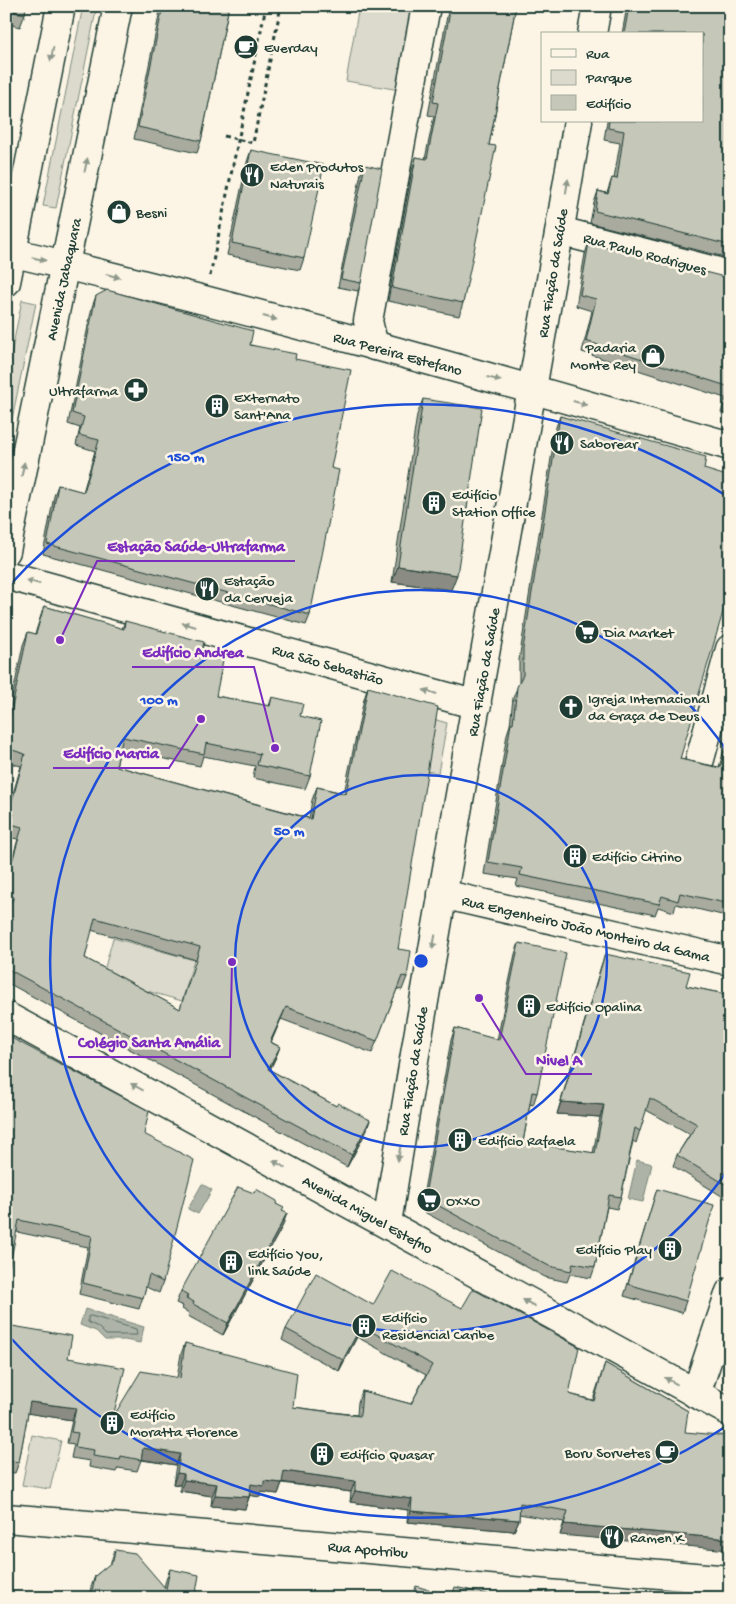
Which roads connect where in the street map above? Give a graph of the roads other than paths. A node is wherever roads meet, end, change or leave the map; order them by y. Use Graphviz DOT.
graph roads {
  1 [pos="61,6"];
  2 [pos="118,6"];
  3 [pos="426,6"];
  4 [pos="596,6"];
  5 [pos="592,32"];
  6 [pos="578,122"];
  7 [pos="560,231"];
  8 [pos="9,252"];
  9 [pos="66,265"];
  10 [pos="730,275"];
  11 [pos="6,282"];
  12 [pos="374,346"];
  13 [pos="533,390"];
  14 [pos="730,446"];
  15 [pos="6,551"];
  16 [pos="6,575"];
  17 [pos="730,649"];
  18 [pos="477,705"];
  19 [pos="700,759"];
  20 [pos="442,894"];
  21 [pos="730,961"];
  22 [pos="6,1016"];
  23 [pos="387,1223"];
  24 [pos="730,1292"];
  25 [pos="696,1394"];
  26 [pos="730,1412"];
  27 [pos="6,1518"];
  28 [pos="730,1580"];
  1 -- 8 [label="street, one-way"];
  9 -- 2 [label="street, Avenida Jabaquara, one-way"];
  3 -- 12 [label="street"];
  4 -- 5 [label="street"];
  7 -- 6 [label="street, Rua Fiação da Saúde, one-way"];
  7 -- 10 [label="street, Rua Paulo Rodrigues"];
  7 -- 13 [label="street, Rua Fiação da Saúde"];
  8 -- 9 [label="street, Rua Pereira Estefano, one-way"];
  8 -- 11 [label="street"];
  9 -- 12 [label="street, Rua Pereira Estefano, one-way"];
  15 -- 9 [label="street, Avenida Jabaquara, one-way"];
  12 -- 13 [label="street, Rua Pereira Estefano, one-way"];
  13 -- 14 [label="street, Rua Pereira Estefano, one-way"];
  13 -- 18 [label="street, Rua Fiação da Saúde"];
  18 -- 16 [label="street, Rua São Sebastião, one-way"];
  17 -- 19 [label="street"];
  18 -- 20 [label="street, Rua Fiação da Saúde"];
  20 -- 21 [label="street, Rua Engenheiro João Monteiro da Gama"];
  20 -- 23 [label="street, Rua Fiação da Saúde, one-way"];
  23 -- 22 [label="street, Avenida Miguel Estefno, one-way"];
  25 -- 23 [label="street, Avenida Miguel Estefno, one-way"];
  24 -- 25 [label="street"];
  25 -- 26 [label="street, Avenida Miguel Estefno"];
  27 -- 28 [label="street, Rua Apotribu"];
}
